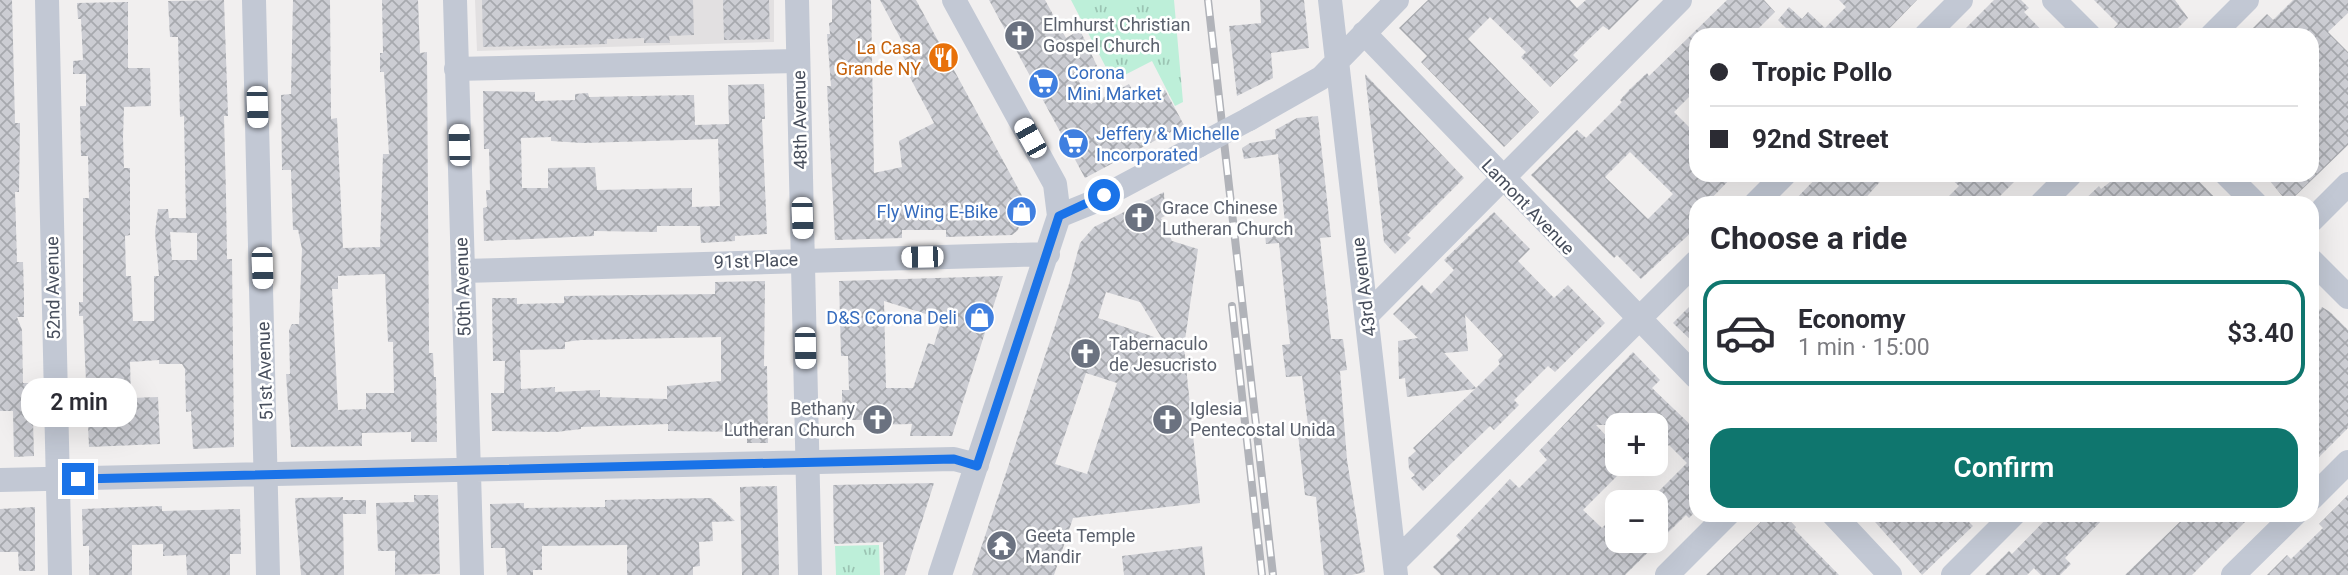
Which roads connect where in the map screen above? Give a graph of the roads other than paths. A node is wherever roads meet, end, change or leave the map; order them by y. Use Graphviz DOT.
graph roads {
  1 [pos="47,0"];
  2 [pos="254,0"];
  3 [pos="454,0"];
  4 [pos="797,0"];
  5 [pos="954,0"];
  6 [pos="1331,0"];
  7 [pos="1397,0"];
  8 [pos="1680,0"];
  9 [pos="1961,0"];
  10 [pos="2054,0"];
  11 [pos="2248,0"];
  12 [pos="1933,28"];
  13 [pos="2082,28"];
  14 [pos="2219,28"];
  15 [pos="1364,33"];
  16 [pos="1338,59"];
  17 [pos="798,61"];
  18 [pos="456,69"];
  19 [pos="1501,178"];
  20 [pos="1777,182"];
  21 [pos="2063,182"];
  22 [pos="2234,182"];
  23 [pos="2348,184"];
  24 [pos="1763,196"];
  25 [pos="2049,196"];
  26 [pos="2248,196"];
  27 [pos="2319,213"];
  28 [pos="1059,216"];
  29 [pos="1048,254"];
  30 [pos="803,259"];
  31 [pos="2319,268"];
  32 [pos="1689,269"];
  33 [pos="463,271"];
  34 [pos="2348,297"];
  35 [pos="1367,315"];
  36 [pos="1638,320"];
  37 [pos="1689,370"];
  38 [pos="807,461"];
  39 [pos="2348,462"];
  40 [pos="977,466"];
  41 [pos="469,468"];
  42 [pos="268,475"];
  43 [pos="58,479"];
  44 [pos="0,480"];
  45 [pos="2319,491"];
  46 [pos="1720,522"];
  47 [pos="1841,522"];
  48 [pos="2006,522"];
  49 [pos="2287,522"];
  50 [pos="1395,569"];
  51 [pos="60,575"];
  52 [pos="268,575"];
  53 [pos="472,575"];
  54 [pos="810,575"];
  55 [pos="940,575"];
  56 [pos="1667,575"];
  57 [pos="1891,575"];
  58 [pos="1953,575"];
  59 [pos="2233,575"];
  1 -- 43 [label="street, 52nd Avenue"];
  2 -- 42 [label="street, 51st Avenue"];
  3 -- 18 [label="street, 50th Avenue"];
  4 -- 17 [label="street, 48th Avenue"];
  5 -- 28 [label="street"];
  6 -- 16 [label="street, 43rd Avenue"];
  7 -- 15 [label="street"];
  8 -- 19 [label="street"];
  9 -- 12 [label="street"];
  10 -- 13 [label="street"];
  11 -- 14 [label="street"];
  15 -- 16 [label="street"];
  15 -- 19 [label="street, Lamont Avenue"];
  16 -- 28 [label="street, bridge"];
  16 -- 35 [label="street, 43rd Avenue"];
  17 -- 18 [label="street"];
  17 -- 30 [label="street, 48th Avenue"];
  18 -- 33 [label="street, 50th Avenue"];
  19 -- 35 [label="street"];
  19 -- 36 [label="street, Lamont Avenue"];
  20 -- 24 [label="street"];
  21 -- 25 [label="street"];
  22 -- 26 [label="street"];
  23 -- 27 [label="street"];
  28 -- 29 [label="street"];
  29 -- 30 [label="street, 91st Place"];
  29 -- 40 [label="street"];
  30 -- 33 [label="street, 91st Place"];
  30 -- 38 [label="street, 48th Avenue"];
  31 -- 34 [label="street"];
  32 -- 36 [label="street"];
  33 -- 41 [label="street, 50th Avenue"];
  35 -- 50 [label="street, 43rd Avenue"];
  36 -- 37 [label="street, Lamont Avenue"];
  36 -- 50 [label="street"];
  38 -- 40 [label="street"];
  38 -- 41 [label="street"];
  38 -- 54 [label="street, 48th Avenue"];
  39 -- 45 [label="street"];
  40 -- 55 [label="street"];
  41 -- 42 [label="street"];
  41 -- 53 [label="street, 50th Avenue"];
  42 -- 43 [label="street"];
  42 -- 52 [label="street, 51st Avenue"];
  43 -- 44 [label="street"];
  43 -- 51 [label="street, 52nd Avenue"];
  46 -- 56 [label="street"];
  47 -- 57 [label="street"];
  48 -- 58 [label="street"];
  49 -- 59 [label="street"];
}
